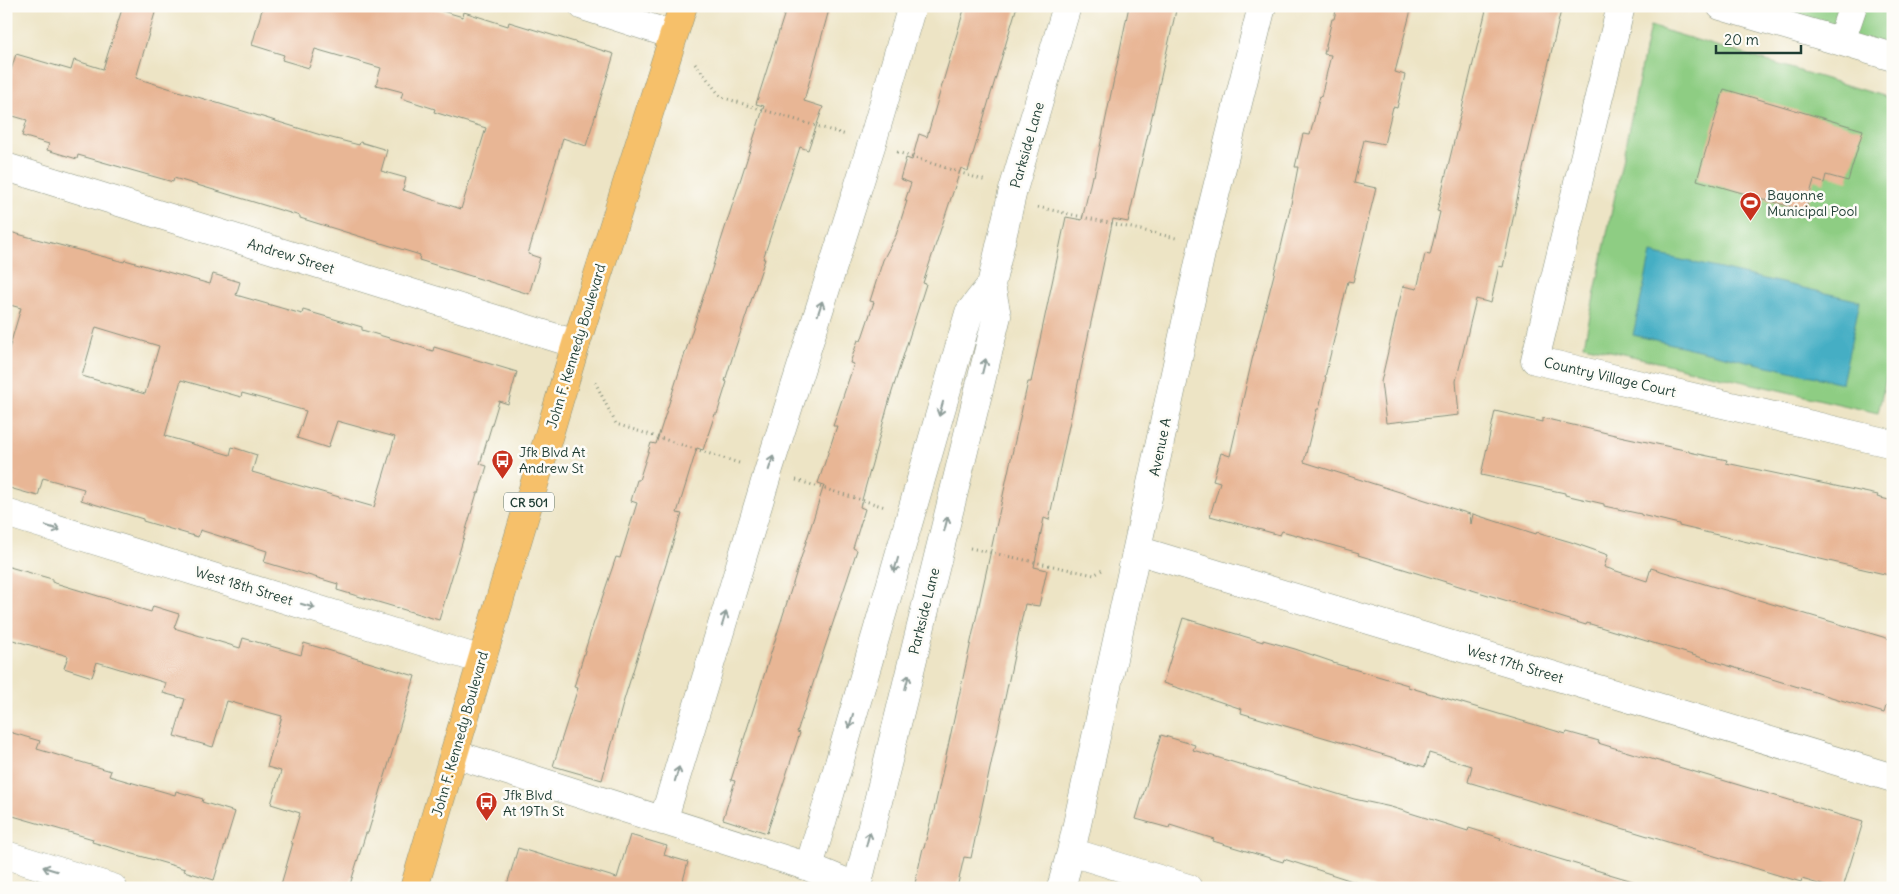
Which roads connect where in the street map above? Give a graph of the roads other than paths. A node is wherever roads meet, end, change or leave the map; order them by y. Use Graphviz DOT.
graph roads {
  1 [pos="584,6"];
  2 [pos="683,6"];
  3 [pos="912,6"];
  4 [pos="1067,6"];
  5 [pos="1262,6"];
  6 [pos="1621,6"];
  7 [pos="1721,6"];
  8 [pos="1853,6"];
  9 [pos="673,35"];
  10 [pos="1842,41"];
  11 [pos="1893,57"];
  12 [pos="6,167"];
  13 [pos="991,285"];
  14 [pos="576,344"];
  15 [pos="1893,444"];
  16 [pos="6,513"];
  17 [pos="1137,550"];
  18 [pos="482,660"];
  19 [pos="454,754"];
  20 [pos="1893,778"];
  21 [pos="663,821"];
  22 [pos="1071,852"];
  23 [pos="6,855"];
  24 [pos="809,867"];
  25 [pos="856,887"];
  26 [pos="113,888"];
  27 [pos="414,888"];
  28 [pos="1061,888"];
  29 [pos="1188,888"];
  1 -- 9 [label="street"];
  2 -- 9 [label="main road, John F. Kennedy Boulevard / CR 501"];
  21 -- 3 [label="street, one-way"];
  4 -- 13 [label="street, Parkside Lane"];
  5 -- 17 [label="street, Avenue A"];
  6 -- 15 [label="street, Country Village Court"];
  7 -- 10 [label="street"];
  8 -- 10 [label="street"];
  9 -- 14 [label="main road, John F. Kennedy Boulevard / CR 501"];
  10 -- 11 [label="street"];
  12 -- 14 [label="street, Andrew Street"];
  13 -- 24 [label="street, Parkside Lane, one-way"];
  25 -- 13 [label="street, Parkside Lane, one-way"];
  14 -- 18 [label="main road, John F. Kennedy Boulevard / CR 501"];
  16 -- 18 [label="street, West 18th Street, one-way"];
  17 -- 20 [label="street, West 17th Street"];
  17 -- 22 [label="street, Avenue A"];
  18 -- 19 [label="main road, John F. Kennedy Boulevard / CR 501"];
  19 -- 21 [label="street, Parkside Lane"];
  19 -- 27 [label="main road, John F. Kennedy Boulevard / CR 501"];
  21 -- 24 [label="street, Parkside Lane"];
  22 -- 28 [label="street, Avenue A"];
  22 -- 29 [label="street"];
  26 -- 23 [label="street, one-way"];
  24 -- 25 [label="street, Parkside Lane"];
}
